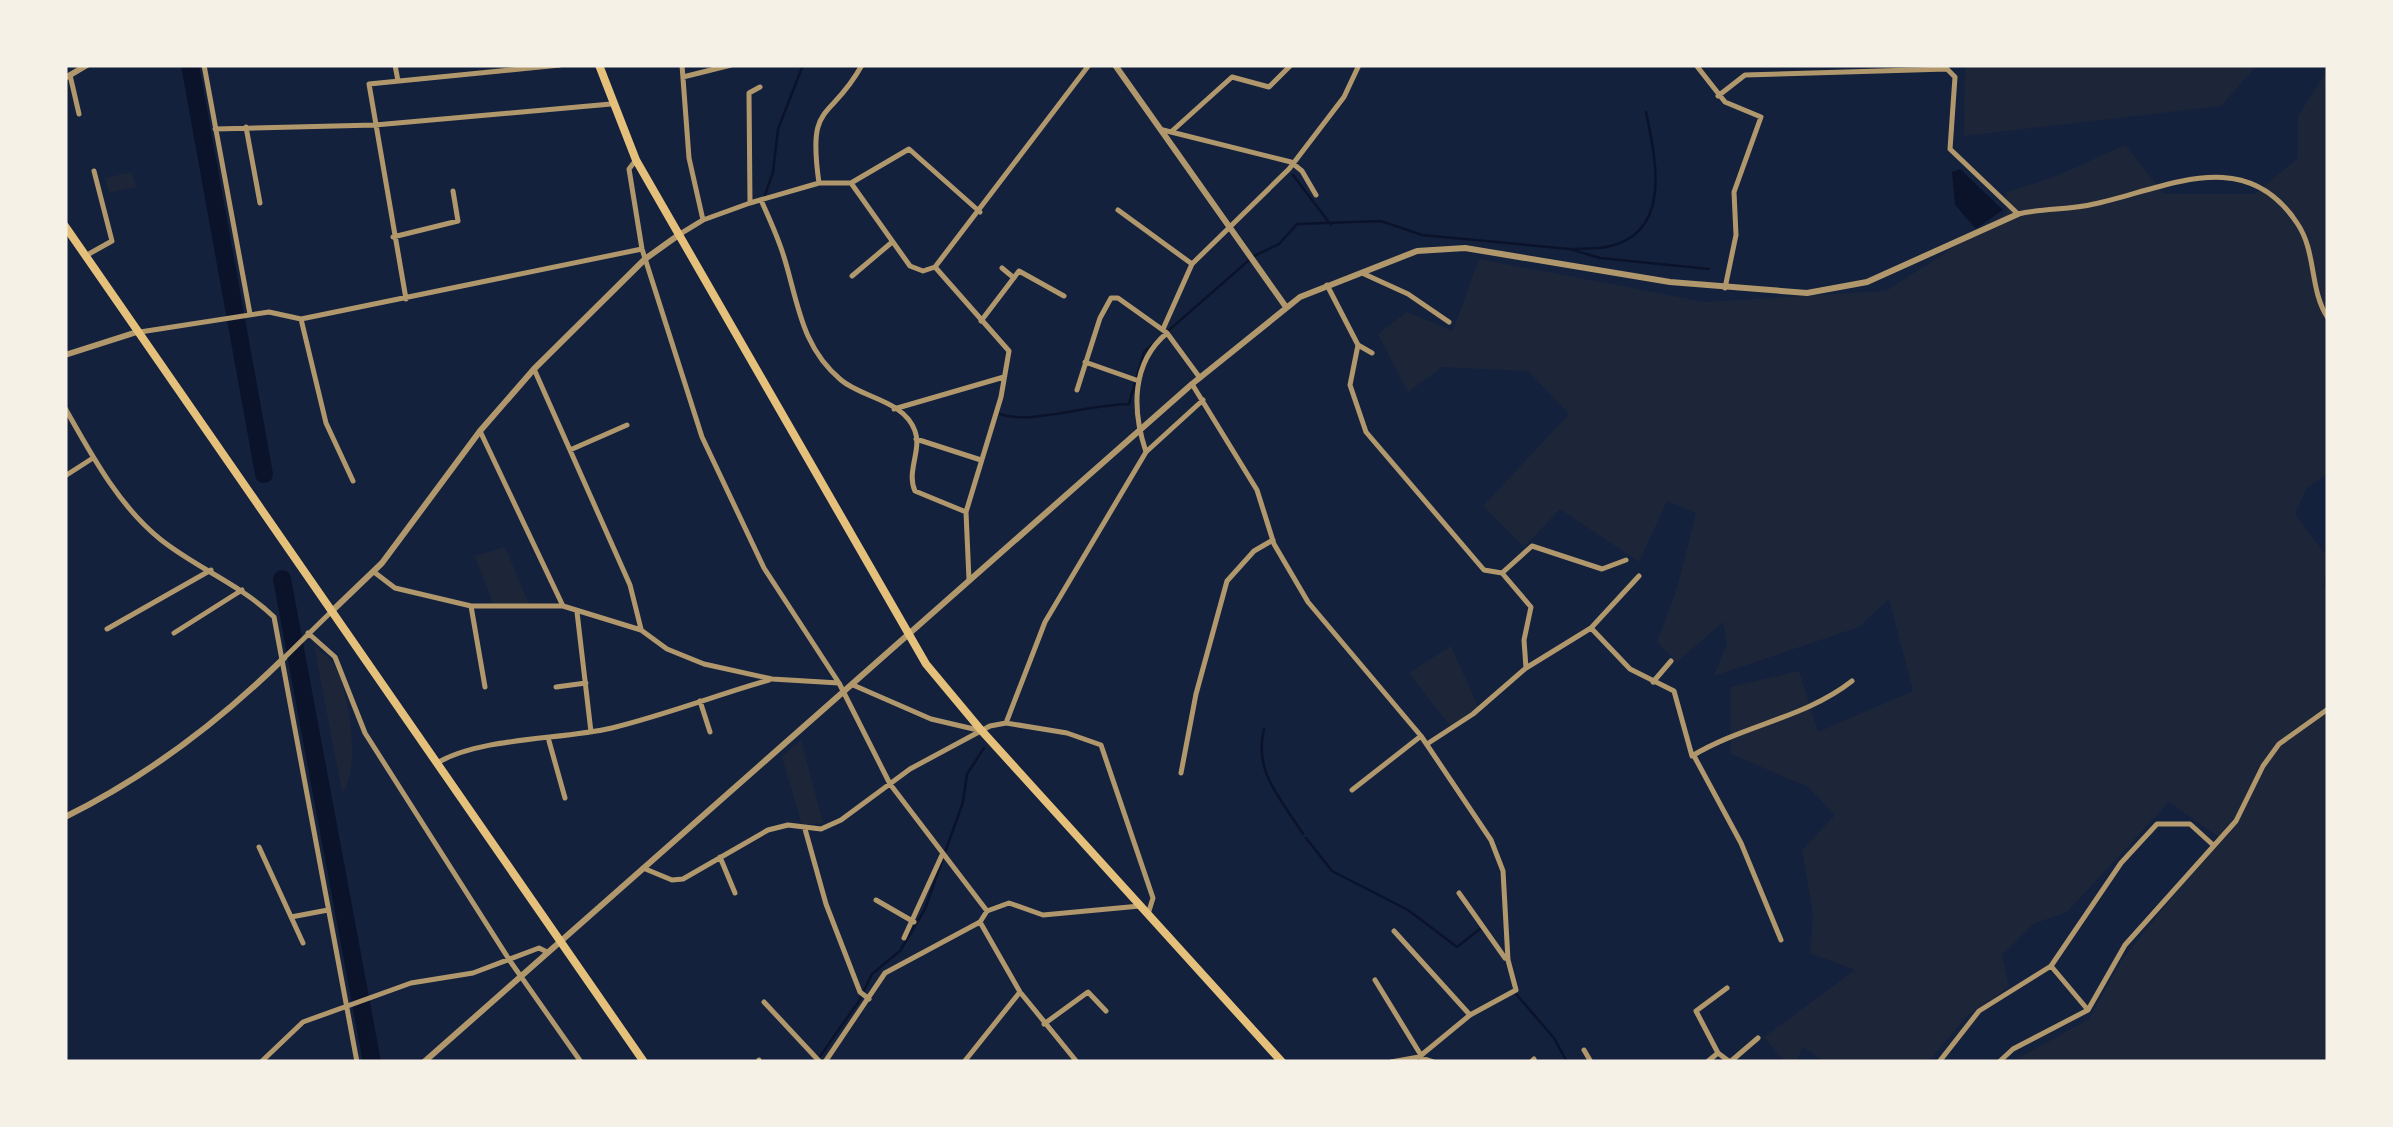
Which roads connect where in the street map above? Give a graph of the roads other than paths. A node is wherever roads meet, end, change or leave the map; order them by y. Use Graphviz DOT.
graph roads {
  1 [pos="88,65"];
  2 [pos="204,65"];
  3 [pos="396,65"];
  4 [pos="560,65"];
  5 [pos="599,65"];
  6 [pos="682,65"];
  7 [pos="731,65"];
  8 [pos="862,65"];
  9 [pos="1089,65"];
  10 [pos="1115,65"];
  11 [pos="1292,65"];
  12 [pos="1359,65"];
  13 [pos="1696,65"];
  14 [pos="68,76"];
  15 [pos="683,77"];
  16 [pos="398,81"];
  17 [pos="760,87"];
  18 [pos="1718,96"];
  19 [pos="611,104"];
  20 [pos="79,114"];
  21 [pos="375,124"];
  22 [pos="246,127"];
  23 [pos="214,129"];
  24 [pos="1160,129"];
  25 [pos="1172,132"];
  26 [pos="636,160"];
  27 [pos="1291,162"];
  28 [pos="94,171"];
  29 [pos="819,183"];
  30 [pos="851,183"];
  31 [pos="453,191"];
  32 [pos="1316,194"];
  33 [pos="761,200"];
  34 [pos="260,202"];
  35 [pos="750,203"];
  36 [pos="1118,210"];
  37 [pos="980,212"];
  38 [pos="2018,214"];
  39 [pos="702,220"];
  40 [pos="65,226"];
  41 [pos="1231,230"];
  42 [pos="680,234"];
  43 [pos="393,237"];
  44 [pos="890,244"];
  45 [pos="642,249"];
  46 [pos="85,255"];
  47 [pos="645,259"];
  48 [pos="1192,264"];
  49 [pos="935,267"];
  50 [pos="1002,268"];
  51 [pos="1359,272"];
  52 [pos="852,276"];
  53 [pos="1014,278"];
  54 [pos="1328,285"];
  55 [pos="1725,288"];
  56 [pos="1064,296"];
  57 [pos="406,299"];
  58 [pos="1286,307"];
  59 [pos="249,314"];
  60 [pos="2328,318"];
  61 [pos="301,319"];
  62 [pos="982,321"];
  63 [pos="1449,322"];
  64 [pos="1165,331"];
  65 [pos="138,332"];
  66 [pos="1358,345"];
  67 [pos="1372,353"];
  68 [pos="65,354"];
  69 [pos="1086,362"];
  70 [pos="534,369"];
  71 [pos="1004,377"];
  72 [pos="1200,378"];
  73 [pos="1139,381"];
  74 [pos="1192,384"];
  75 [pos="1076,390"];
  76 [pos="1202,400"];
  77 [pos="65,408"];
  78 [pos="894,409"];
  79 [pos="627,426"];
  80 [pos="480,431"];
  81 [pos="1139,432"];
  82 [pos="916,439"];
  83 [pos="570,450"];
  84 [pos="1146,452"];
  85 [pos="94,458"];
  86 [pos="981,460"];
  87 [pos="65,476"];
  88 [pos="353,481"];
  89 [pos="966,512"];
  90 [pos="1273,540"];
  91 [pos="1626,560"];
  92 [pos="211,570"];
  93 [pos="374,572"];
  94 [pos="1502,572"];
  95 [pos="1639,576"];
  96 [pos="970,583"];
  97 [pos="242,590"];
  98 [pos="471,606"];
  99 [pos="563,606"];
  100 [pos="332,610"];
  101 [pos="578,612"];
  102 [pos="106,628"];
  103 [pos="1590,628"];
  104 [pos="641,630"];
  105 [pos="174,633"];
  106 [pos="307,634"];
  107 [pos="908,636"];
  108 [pos="283,659"];
  109 [pos="1671,661"];
  110 [pos="1526,668"];
  111 [pos="772,679"];
  112 [pos="1852,681"];
  113 [pos="1653,682"];
  114 [pos="586,683"];
  115 [pos="839,683"];
  116 [pos="854,686"];
  117 [pos="485,687"];
  118 [pos="556,687"];
  119 [pos="844,693"];
  120 [pos="700,701"];
  121 [pos="2328,709"];
  122 [pos="1006,723"];
  123 [pos="981,730"];
  124 [pos="591,732"];
  125 [pos="710,732"];
  126 [pos="1421,736"];
  127 [pos="548,740"];
  128 [pos="1427,744"];
  129 [pos="1693,754"];
  130 [pos="438,763"];
  131 [pos="1182,773"];
  132 [pos="890,784"];
  133 [pos="1352,790"];
  134 [pos="566,798"];
  135 [pos="65,817"];
  136 [pos="806,828"];
  137 [pos="2212,844"];
  138 [pos="259,848"];
  139 [pos="720,857"];
  140 [pos="944,857"];
  141 [pos="643,868"];
  142 [pos="735,893"];
  143 [pos="1459,894"];
  144 [pos="876,900"];
  145 [pos="1140,906"];
  146 [pos="328,910"];
  147 [pos="987,911"];
  148 [pos="1148,914"];
  149 [pos="291,917"];
  150 [pos="914,922"];
  151 [pos="980,922"];
  152 [pos="1394,930"];
  153 [pos="904,938"];
  154 [pos="1781,940"];
  155 [pos="561,942"];
  156 [pos="303,943"];
  157 [pos="548,952"];
  158 [pos="510,960"];
  159 [pos="1508,960"];
  160 [pos="2051,966"];
  161 [pos="520,976"];
  162 [pos="1376,980"];
  163 [pos="1728,988"];
  164 [pos="1020,992"];
  165 [pos="869,998"];
  166 [pos="764,1002"];
  167 [pos="348,1005"];
  168 [pos="2088,1010"];
  169 [pos="1106,1011"];
  170 [pos="1470,1015"];
  171 [pos="1044,1024"];
  172 [pos="1758,1038"];
  173 [pos="1584,1050"];
  174 [pos="1718,1053"];
  175 [pos="1419,1054"];
  176 [pos="265,1061"];
  177 [pos="820,1061"];
  178 [pos="357,1062"];
  179 [pos="424,1062"];
  180 [pos="581,1062"];
  181 [pos="644,1062"];
  182 [pos="964,1062"];
  183 [pos="1077,1062"];
  184 [pos="1282,1062"];
  185 [pos="1391,1062"];
  186 [pos="1434,1062"];
  187 [pos="1591,1062"];
  188 [pos="1707,1062"];
  189 [pos="1939,1062"];
  190 [pos="1999,1062"];
  1 -- 14 [label="street"];
  2 -- 23 [label="street"];
  3 -- 16 [label="street"];
  4 -- 16 [label="street"];
  5 -- 19 [label="main road"];
  6 -- 15 [label="street"];
  7 -- 15 [label="street"];
  8 -- 29 [label="street"];
  9 -- 37 [label="street"];
  10 -- 24 [label="street"];
  11 -- 25 [label="street"];
  12 -- 27 [label="street"];
  13 -- 18 [label="street"];
  14 -- 20 [label="street"];
  15 -- 39 [label="street"];
  16 -- 21 [label="street"];
  17 -- 35 [label="street"];
  18 -- 38 [label="street"];
  18 -- 55 [label="street"];
  19 -- 21 [label="street"];
  19 -- 26 [label="main road"];
  21 -- 22 [label="street"];
  21 -- 43 [label="street"];
  22 -- 23 [label="street"];
  22 -- 34 [label="street"];
  23 -- 59 [label="street"];
  24 -- 25 [label="street"];
  24 -- 41 [label="street"];
  25 -- 27 [label="street"];
  26 -- 42 [label="main road"];
  26 -- 45 [label="street"];
  27 -- 32 [label="street"];
  27 -- 41 [label="street"];
  28 -- 46 [label="street"];
  29 -- 30 [label="street"];
  29 -- 33 [label="street"];
  30 -- 37 [label="street"];
  30 -- 44 [label="street"];
  31 -- 43 [label="street"];
  33 -- 35 [label="street"];
  33 -- 78 [label="street"];
  35 -- 39 [label="street"];
  36 -- 48 [label="street"];
  37 -- 49 [label="street"];
  38 -- 55 [label="street"];
  38 -- 60 [label="street"];
  39 -- 42 [label="street"];
  40 -- 46 [label="main road"];
  41 -- 48 [label="street"];
  41 -- 58 [label="street"];
  42 -- 47 [label="street"];
  42 -- 107 [label="main road"];
  43 -- 57 [label="street"];
  44 -- 49 [label="street"];
  44 -- 52 [label="street"];
  45 -- 47 [label="street"];
  45 -- 57 [label="street"];
  46 -- 65 [label="main road"];
  47 -- 70 [label="street"];
  47 -- 115 [label="street"];
  48 -- 64 [label="street"];
  49 -- 62 [label="street"];
  50 -- 53 [label="street"];
  51 -- 54 [label="street"];
  51 -- 55 [label="street"];
  51 -- 63 [label="street"];
  53 -- 56 [label="street"];
  53 -- 62 [label="street"];
  54 -- 58 [label="street"];
  54 -- 66 [label="street"];
  57 -- 61 [label="street"];
  58 -- 72 [label="street"];
  59 -- 61 [label="street"];
  59 -- 65 [label="street"];
  61 -- 88 [label="street"];
  62 -- 71 [label="street"];
  64 -- 69 [label="street"];
  64 -- 72 [label="street"];
  64 -- 73 [label="street"];
  65 -- 68 [label="street"];
  65 -- 100 [label="main road"];
  66 -- 67 [label="street"];
  66 -- 94 [label="street"];
  69 -- 73 [label="street"];
  69 -- 75 [label="street"];
  70 -- 80 [label="street"];
  70 -- 83 [label="street"];
  71 -- 78 [label="street"];
  71 -- 86 [label="street"];
  72 -- 74 [label="street"];
  73 -- 81 [label="street"];
  74 -- 76 [label="street"];
  74 -- 81 [label="street"];
  76 -- 84 [label="street"];
  76 -- 90 [label="street"];
  77 -- 85 [label="street"];
  78 -- 82 [label="street"];
  79 -- 83 [label="street"];
  80 -- 93 [label="street"];
  80 -- 99 [label="street"];
  81 -- 84 [label="street"];
  81 -- 96 [label="street"];
  82 -- 86 [label="street"];
  82 -- 89 [label="street"];
  83 -- 104 [label="street"];
  84 -- 122 [label="street"];
  85 -- 87 [label="street"];
  85 -- 92 [label="street"];
  86 -- 89 [label="street"];
  89 -- 96 [label="street"];
  90 -- 126 [label="street"];
  90 -- 131 [label="street"];
  91 -- 94 [label="street"];
  92 -- 97 [label="street"];
  92 -- 102 [label="street"];
  93 -- 98 [label="street"];
  93 -- 100 [label="street"];
  94 -- 110 [label="street"];
  95 -- 103 [label="street"];
  96 -- 107 [label="street"];
  97 -- 105 [label="street"];
  97 -- 108 [label="street"];
  98 -- 99 [label="street"];
  98 -- 117 [label="street"];
  99 -- 101 [label="street"];
  100 -- 106 [label="street"];
  100 -- 130 [label="main road"];
  101 -- 104 [label="street"];
  101 -- 114 [label="street"];
  103 -- 110 [label="street"];
  103 -- 113 [label="street"];
  104 -- 111 [label="street"];
  106 -- 108 [label="street"];
  106 -- 158 [label="street"];
  107 -- 116 [label="street"];
  107 -- 123 [label="main road"];
  108 -- 135 [label="street"];
  108 -- 146 [label="street"];
  109 -- 113 [label="street"];
  110 -- 128 [label="street"];
  111 -- 115 [label="street"];
  111 -- 120 [label="street"];
  112 -- 129 [label="street"];
  113 -- 129 [label="street"];
  114 -- 118 [label="street"];
  114 -- 124 [label="street"];
  115 -- 119 [label="street"];
  116 -- 119 [label="street"];
  116 -- 123 [label="street"];
  119 -- 132 [label="street"];
  119 -- 141 [label="street"];
  120 -- 124 [label="street"];
  120 -- 125 [label="street"];
  121 -- 137 [label="street"];
  122 -- 123 [label="street"];
  122 -- 148 [label="street"];
  123 -- 132 [label="street"];
  123 -- 145 [label="main road"];
  124 -- 127 [label="street"];
  126 -- 128 [label="street"];
  126 -- 133 [label="street"];
  127 -- 130 [label="street"];
  127 -- 134 [label="street"];
  128 -- 159 [label="street"];
  129 -- 154 [label="street"];
  130 -- 155 [label="main road"];
  132 -- 136 [label="street"];
  132 -- 140 [label="street"];
  136 -- 139 [label="street"];
  136 -- 165 [label="street"];
  137 -- 160 [label="street"];
  137 -- 168 [label="street"];
  138 -- 149 [label="street"];
  139 -- 141 [label="street"];
  139 -- 142 [label="street"];
  140 -- 147 [label="street"];
  140 -- 150 [label="street"];
  141 -- 155 [label="street"];
  143 -- 159 [label="street"];
  144 -- 150 [label="street"];
  145 -- 147 [label="street"];
  145 -- 148 [label="main road"];
  146 -- 149 [label="street"];
  146 -- 167 [label="street"];
  147 -- 151 [label="street"];
  148 -- 184 [label="main road"];
  149 -- 156 [label="street"];
  150 -- 153 [label="street"];
  151 -- 164 [label="street"];
  151 -- 165 [label="street"];
  152 -- 170 [label="street"];
  155 -- 157 [label="street"];
  155 -- 181 [label="main road"];
  157 -- 158 [label="street"];
  157 -- 161 [label="street"];
  158 -- 161 [label="street"];
  158 -- 167 [label="street"];
  159 -- 170 [label="street"];
  160 -- 168 [label="street"];
  160 -- 189 [label="street"];
  161 -- 179 [label="street"];
  161 -- 180 [label="street"];
  162 -- 175 [label="street"];
  163 -- 174 [label="street"];
  164 -- 171 [label="street"];
  164 -- 182 [label="street"];
  165 -- 177 [label="street"];
  166 -- 177 [label="street"];
  167 -- 176 [label="street"];
  167 -- 178 [label="street"];
  168 -- 190 [label="street"];
  169 -- 171 [label="street"];
  170 -- 175 [label="street"];
  171 -- 183 [label="street"];
  172 -- 174 [label="street"];
  173 -- 187 [label="street"];
  174 -- 188 [label="street"];
  175 -- 185 [label="street"];
  175 -- 186 [label="street"];
}
